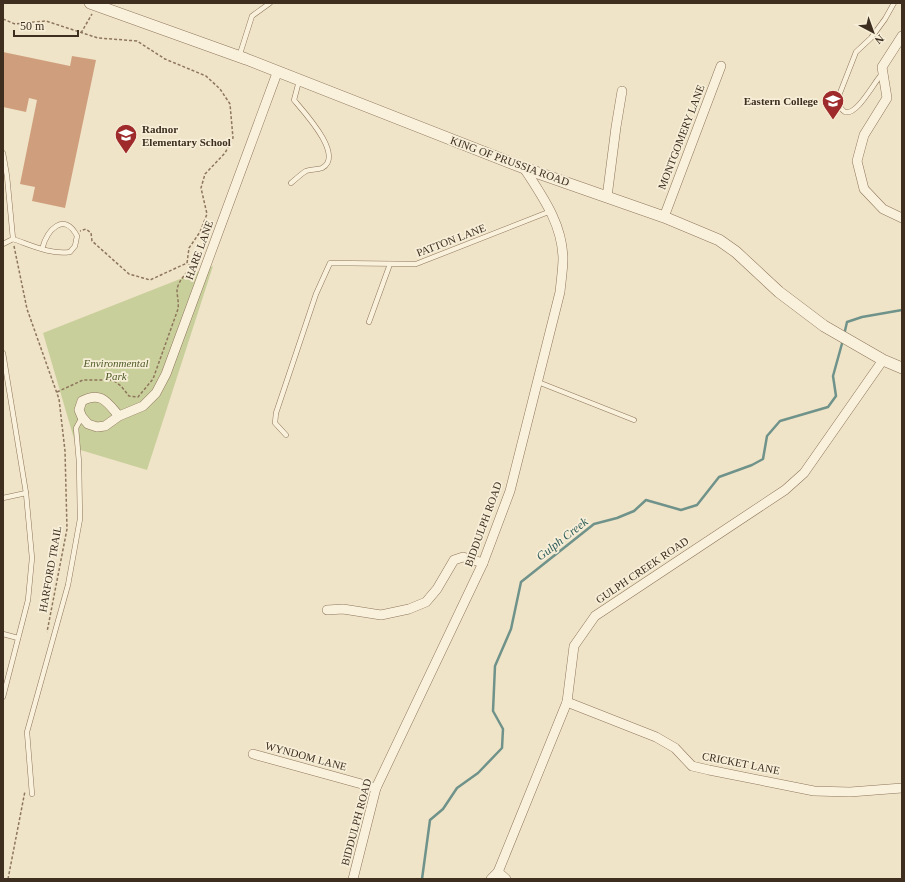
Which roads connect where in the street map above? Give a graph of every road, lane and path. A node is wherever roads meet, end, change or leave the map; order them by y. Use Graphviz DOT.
graph roads {
  1 [pos="270,3"];
  2 [pos="894,3"];
  3 [pos="92,4"];
  4 [pos="3,19"];
  5 [pos="81,33"];
  6 [pos="902,36"];
  7 [pos="239,57"];
  8 [pos="721,66"];
  9 [pos="278,73"];
  10 [pos="883,74"];
  11 [pos="299,81"];
  12 [pos="622,91"];
  13 [pos="3,153"];
  14 [pos="524,168"];
  15 [pos="5,175"];
  16 [pos="291,183"];
  17 [pos="607,196"];
  18 [pos="551,211"];
  19 [pos="664,217"];
  20 [pos="902,218"];
  21 [pos="76,232"];
  22 [pos="13,239"];
  23 [pos="4,243"];
  24 [pos="42,249"];
  25 [pos="188,263"];
  26 [pos="390,264"];
  27 [pos="369,322"];
  28 [pos="3,353"];
  29 [pos="883,360"];
  30 [pos="902,368"];
  31 [pos="538,382"];
  32 [pos="57,392"];
  33 [pos="119,416"];
  34 [pos="82,417"];
  35 [pos="634,420"];
  36 [pos="286,435"];
  37 [pos="26,493"];
  38 [pos="3,498"];
  39 [pos="483,563"];
  40 [pos="328,610"];
  41 [pos="3,634"];
  42 [pos="47,635"];
  43 [pos="18,638"];
  44 [pos="3,697"];
  45 [pos="567,702"];
  46 [pos="253,754"];
  47 [pos="376,788"];
  48 [pos="902,788"];
  49 [pos="25,790"];
  50 [pos="32,794"];
  51 [pos="498,872"];
  52 [pos="8,879"];
  53 [pos="353,879"];
  54 [pos="491,879"];
  55 [pos="506,879"];
  1 -- 7 [label="lane"];
  2 -- 10 [label="lane"];
  3 -- 5 [label="path"];
  3 -- 7 [label="street, KING OF PRUSSIA ROAD"];
  4 -- 5 [label="path"];
  5 -- 25 [label="path"];
  6 -- 10 [label="street"];
  7 -- 9 [label="street, KING OF PRUSSIA ROAD"];
  8 -- 19 [label="street, MONTGOMERY LANE"];
  9 -- 11 [label="street, KING OF PRUSSIA ROAD"];
  9 -- 33 [label="street, HARE LANE"];
  10 -- 20 [label="street"];
  11 -- 14 [label="street, KING OF PRUSSIA ROAD"];
  11 -- 16 [label="lane"];
  12 -- 17 [label="street"];
  13 -- 15 [label="lane"];
  14 -- 17 [label="street, KING OF PRUSSIA ROAD"];
  14 -- 18 [label="street, BIDDULPH ROAD"];
  15 -- 22 [label="lane"];
  17 -- 19 [label="street, KING OF PRUSSIA ROAD"];
  18 -- 26 [label="lane, PATTON LANE"];
  18 -- 31 [label="street, BIDDULPH ROAD"];
  19 -- 29 [label="street, KING OF PRUSSIA ROAD"];
  21 -- 24 [label="lane"];
  21 -- 24 [label="lane"];
  21 -- 25 [label="path"];
  22 -- 23 [label="lane"];
  22 -- 24 [label="lane"];
  22 -- 32 [label="path, HARFORD TRAIL"];
  25 -- 32 [label="path"];
  26 -- 27 [label="lane"];
  26 -- 36 [label="lane, PATTON LANE"];
  28 -- 37 [label="lane"];
  29 -- 30 [label="street, KING OF PRUSSIA ROAD"];
  29 -- 45 [label="street, GULPH CREEK ROAD"];
  31 -- 35 [label="lane"];
  31 -- 39 [label="street, BIDDULPH ROAD"];
  32 -- 42 [label="path, HARFORD TRAIL"];
  33 -- 34 [label="street, HARE LANE"];
  33 -- 34 [label="street"];
  34 -- 50 [label="lane"];
  37 -- 38 [label="lane"];
  37 -- 43 [label="lane"];
  39 -- 40 [label="street"];
  39 -- 47 [label="street, BIDDULPH ROAD"];
  41 -- 43 [label="lane"];
  43 -- 44 [label="lane"];
  45 -- 48 [label="street, CRICKET LANE"];
  45 -- 51 [label="street, GULPH CREEK ROAD"];
  46 -- 47 [label="street, WYNDOM LANE"];
  47 -- 53 [label="street, BIDDULPH ROAD"];
  49 -- 52 [label="path"];
  51 -- 54 [label="street, GULPH CREEK ROAD"];
  51 -- 55 [label="street"];
}
